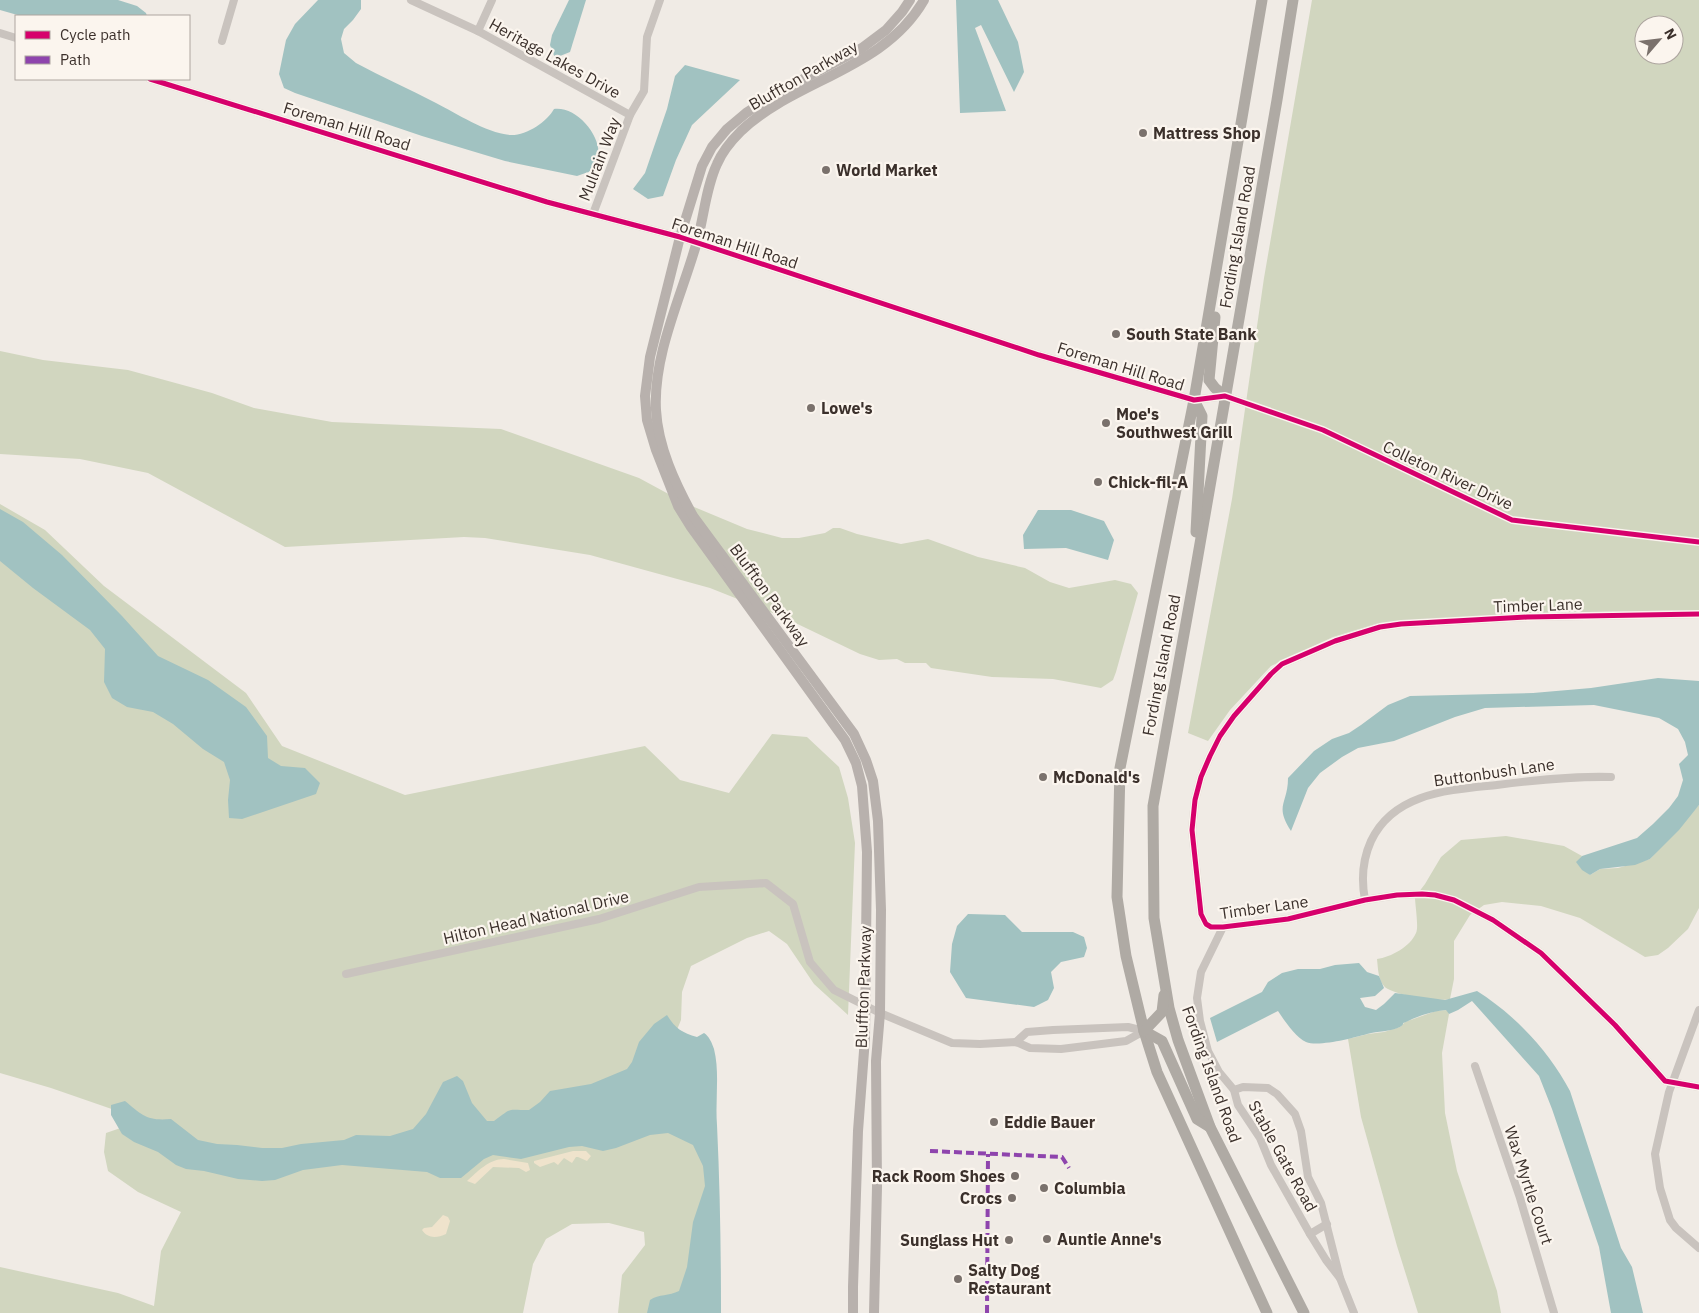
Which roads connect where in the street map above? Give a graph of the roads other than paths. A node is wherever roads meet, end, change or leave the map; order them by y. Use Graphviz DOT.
graph roads {
  1 [pos="234,0"];
  2 [pos="411,0"];
  3 [pos="492,0"];
  4 [pos="660,0"];
  5 [pos="910,0"];
  6 [pos="924,0"];
  7 [pos="1262,0"];
  8 [pos="1293,0"];
  9 [pos="478,31"];
  10 [pos="0,33"];
  11 [pos="15,38"];
  12 [pos="222,41"];
  13 [pos="153,80"];
  14 [pos="630,115"];
  15 [pos="593,214"];
  16 [pos="1222,233"];
  17 [pos="680,237"];
  18 [pos="697,242"];
  19 [pos="1226,396"];
  20 [pos="1194,400"];
  21 [pos="1699,542"];
  22 [pos="1193,584"];
  23 [pos="1699,614"];
  24 [pos="1611,777"];
  25 [pos="1366,900"];
  26 [pos="1223,927"];
  27 [pos="346,974"];
  28 [pos="1166,985"];
  29 [pos="866,1006"];
  30 [pos="1699,1010"];
  31 [pos="880,1013"];
  32 [pos="1092,1028"];
  33 [pos="1144,1031"];
  34 [pos="1016,1042"];
  35 [pos="1092,1045"];
  36 [pos="1475,1066"];
  37 [pos="1673,1082"];
  38 [pos="1699,1087"];
  39 [pos="1234,1090"];
  40 [pos="1210,1127"];
  41 [pos="1327,1224"];
  42 [pos="1310,1234"];
  43 [pos="1699,1248"];
  44 [pos="1340,1278"];
  45 [pos="853,1313"];
  46 [pos="874,1313"];
  47 [pos="1267,1313"];
  48 [pos="1304,1313"];
  49 [pos="1354,1313"];
  50 [pos="1554,1313"];
  1 -- 12 [label="street"];
  2 -- 9 [label="street, Heritage Lakes Drive"];
  3 -- 9 [label="street"];
  4 -- 14 [label="street, Mulrain Way"];
  5 -- 17 [label="main road, Bluffton Parkway"];
  6 -- 18 [label="main road, Bluffton Parkway"];
  7 -- 16 [label="highway, Fording Island Road"];
  8 -- 19 [label="highway, Fording Island Road"];
  9 -- 14 [label="street, Heritage Lakes Drive"];
  10 -- 11 [label="street"];
  13 -- 15 [label="street, Foreman Hill Road"];
  14 -- 15 [label="street, Mulrain Way"];
  15 -- 17 [label="street, Foreman Hill Road"];
  16 -- 19 [label="highway"];
  16 -- 20 [label="highway, Fording Island Road"];
  17 -- 18 [label="street, Foreman Hill Road"];
  17 -- 29 [label="main road, Bluffton Parkway"];
  18 -- 20 [label="street, Foreman Hill Road"];
  18 -- 31 [label="main road, Bluffton Parkway"];
  19 -- 20 [label="street, Foreman Hill Road"];
  19 -- 21 [label="street, Colleton River Drive"];
  19 -- 22 [label="highway, Fording Island Road"];
  20 -- 22 [label="highway"];
  20 -- 33 [label="highway, Fording Island Road"];
  22 -- 28 [label="highway, Fording Island Road"];
  23 -- 26 [label="street, Timber Lane"];
  24 -- 25 [label="street, Buttonbush Lane"];
  25 -- 26 [label="street, Timber Lane"];
  25 -- 37 [label="street, Timber Lane"];
  26 -- 39 [label="street, Stable Gate Road"];
  27 -- 29 [label="street, Hilton Head National Drive"];
  28 -- 33 [label="highway"];
  28 -- 40 [label="highway, Fording Island Road"];
  29 -- 31 [label="street, Hilton Head National Drive"];
  29 -- 45 [label="main road, Bluffton Parkway"];
  30 -- 37 [label="street"];
  31 -- 34 [label="street, Hilton Head National Drive"];
  31 -- 46 [label="main road, Bluffton Parkway"];
  32 -- 33 [label="street, Hilton Head National Drive"];
  32 -- 34 [label="street, Hilton Head National Drive"];
  32 -- 35 [label="street"];
  33 -- 35 [label="street, Hilton Head National Drive"];
  33 -- 40 [label="highway"];
  33 -- 47 [label="highway, Fording Island Road"];
  34 -- 35 [label="street, Hilton Head National Drive"];
  36 -- 50 [label="street, Wax Myrtle Court"];
  37 -- 38 [label="street, Timber Lane"];
  37 -- 43 [label="street"];
  39 -- 41 [label="street, Stable Gate Road"];
  39 -- 42 [label="street, Stable Gate Road"];
  40 -- 48 [label="highway, Fording Island Road"];
  41 -- 42 [label="street, Stable Gate Road"];
  41 -- 44 [label="street, Stable Gate Road"];
  42 -- 44 [label="street, Stable Gate Road"];
  44 -- 49 [label="street, Stable Gate Road"];
}
